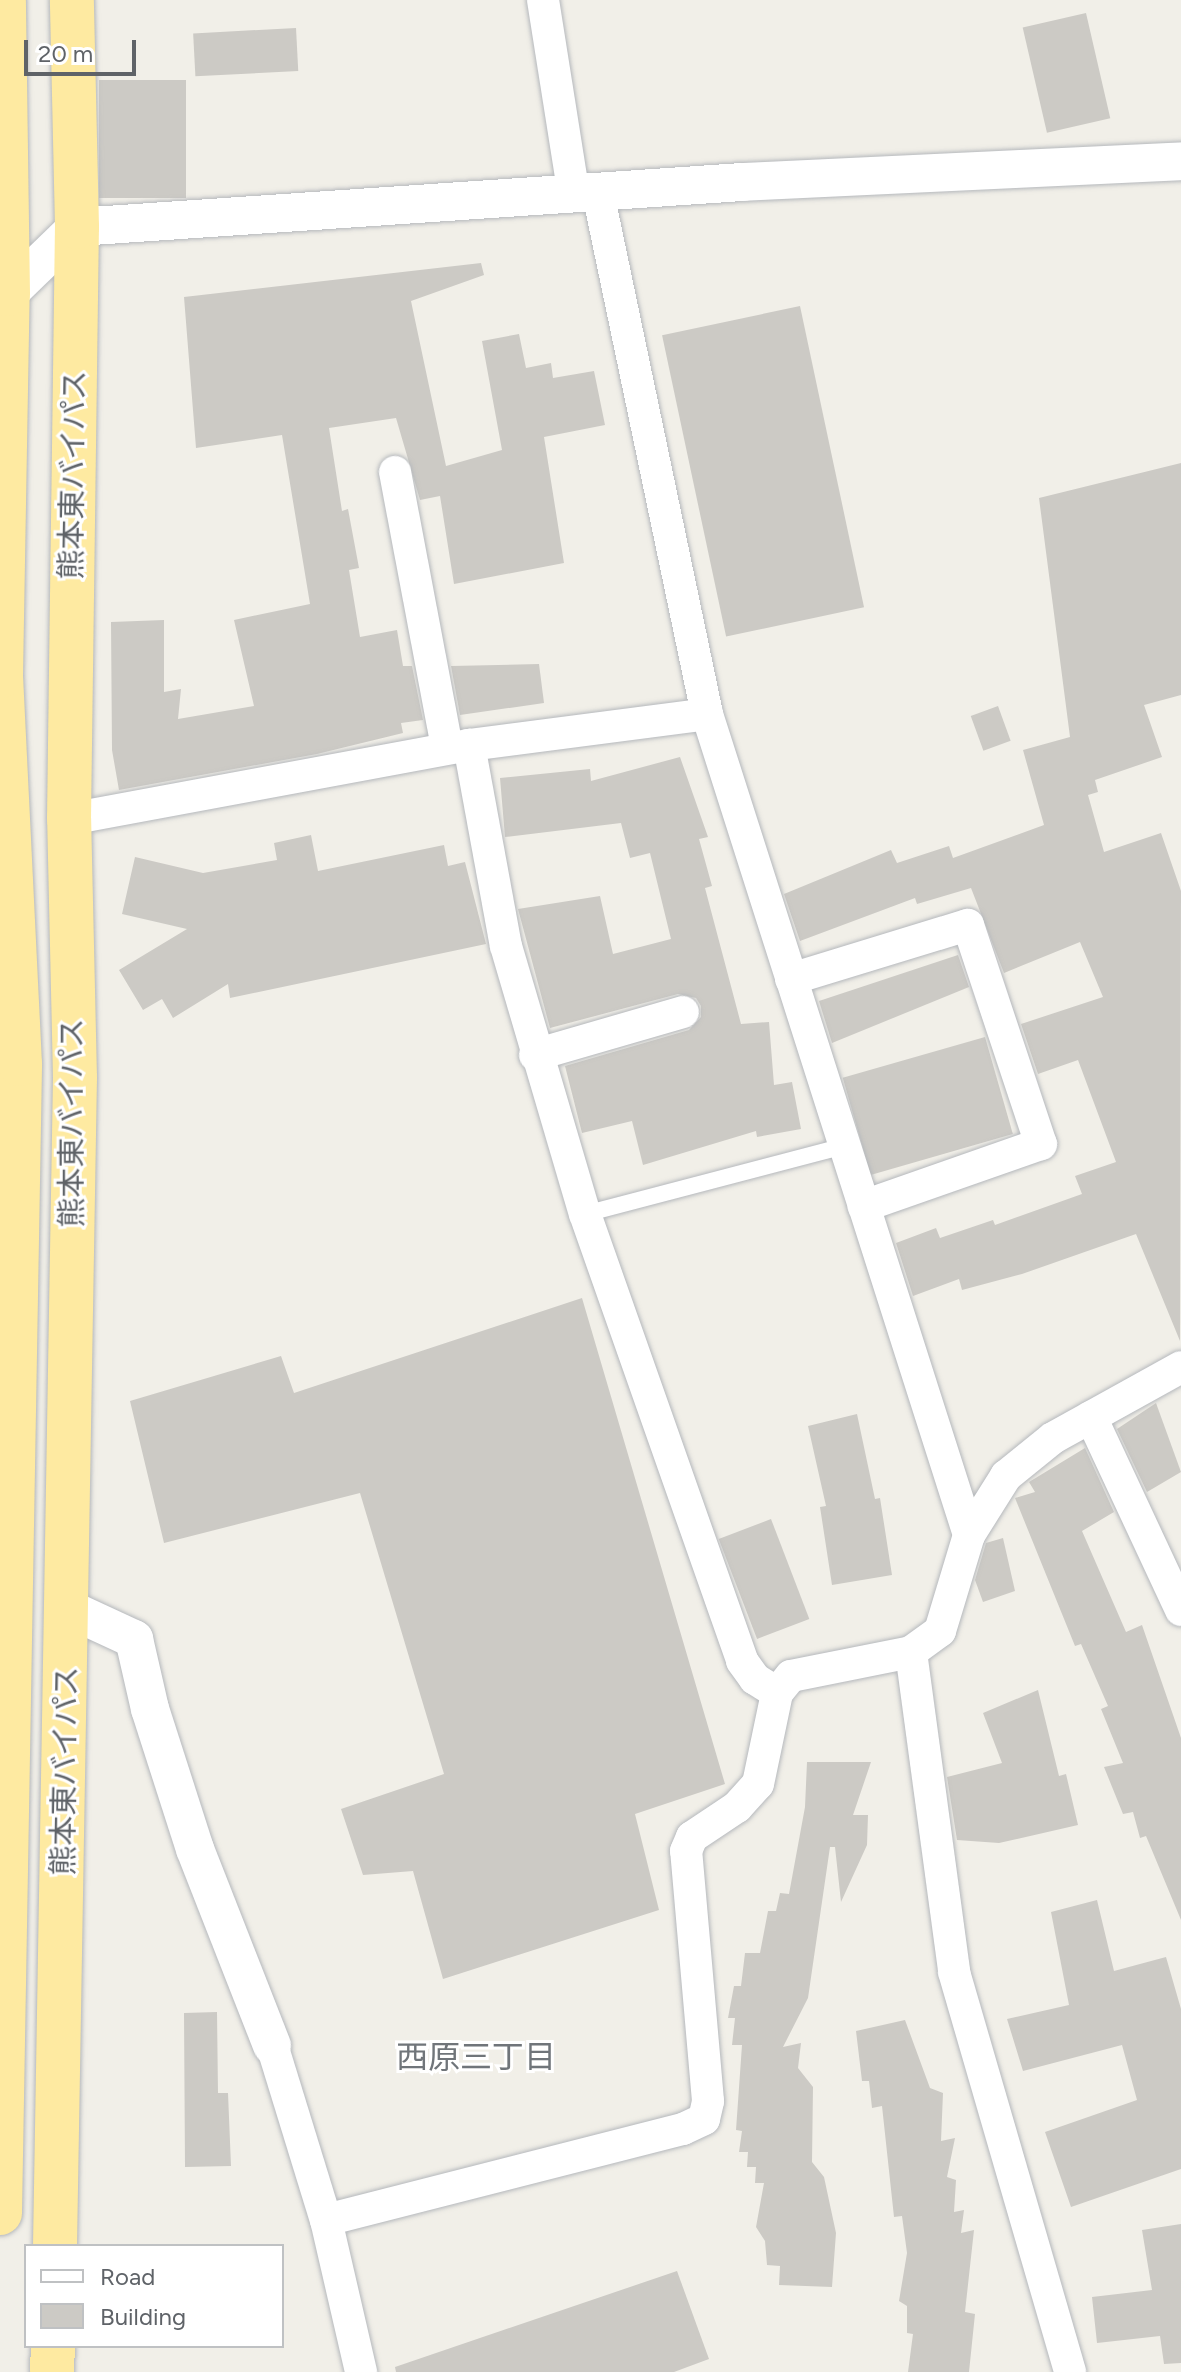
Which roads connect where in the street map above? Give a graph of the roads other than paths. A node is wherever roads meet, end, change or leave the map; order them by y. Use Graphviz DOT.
graph roads {
  1 [pos="4,0"];
  2 [pos="72,0"];
  3 [pos="543,0"];
  4 [pos="1181,161"];
  5 [pos="586,194"];
  6 [pos="77,227"];
  7 [pos="4,294"];
  8 [pos="395,472"];
  9 [pos="707,714"];
  10 [pos="458,746"];
  11 [pos="69,819"];
  12 [pos="791,979"];
  13 [pos="683,1012"];
  14 [pos="535,1055"];
  15 [pos="10,1059"];
  16 [pos="845,1146"];
  17 [pos="864,1206"];
  18 [pos="585,1214"];
  19 [pos="1181,1367"];
  20 [pos="1091,1417"];
  21 [pos="969,1535"];
  22 [pos="69,1609"];
  23 [pos="1181,1610"];
  24 [pos="911,1652"];
  25 [pos="777,1693"];
  26 [pos="272,2045"];
  27 [pos="0,2213"];
  28 [pos="326,2220"];
  29 [pos="55,2244"];
  30 [pos="53,2348"];
  31 [pos="52,2372"];
  32 [pos="361,2372"];
  33 [pos="1070,2372"];
  1 -- 7 [label="highway, 熊本東バイパス"];
  2 -- 6 [label="highway, 熊本東バイパス"];
  3 -- 5 [label="street"];
  4 -- 5 [label="street"];
  5 -- 6 [label="street"];
  5 -- 9 [label="street"];
  6 -- 7 [label="street"];
  6 -- 11 [label="highway, 熊本東バイパス"];
  7 -- 15 [label="highway, 熊本東バイパス"];
  8 -- 10 [label="street"];
  9 -- 10 [label="street"];
  9 -- 12 [label="street"];
  10 -- 11 [label="street"];
  10 -- 14 [label="street"];
  11 -- 22 [label="highway, 熊本東バイパス"];
  12 -- 16 [label="street"];
  12 -- 17 [label="street"];
  13 -- 14 [label="street"];
  14 -- 18 [label="street"];
  15 -- 27 [label="highway, 熊本東バイパス"];
  16 -- 17 [label="street"];
  16 -- 18 [label="lane"];
  17 -- 21 [label="street"];
  18 -- 25 [label="street"];
  19 -- 20 [label="street"];
  20 -- 21 [label="street"];
  20 -- 23 [label="street"];
  21 -- 24 [label="street"];
  22 -- 26 [label="street"];
  22 -- 29 [label="highway, 熊本東バイパス"];
  24 -- 25 [label="street"];
  24 -- 33 [label="street"];
  25 -- 28 [label="street"];
  26 -- 28 [label="street"];
  28 -- 32 [label="street"];
  30 -- 31 [label="highway"];
}
